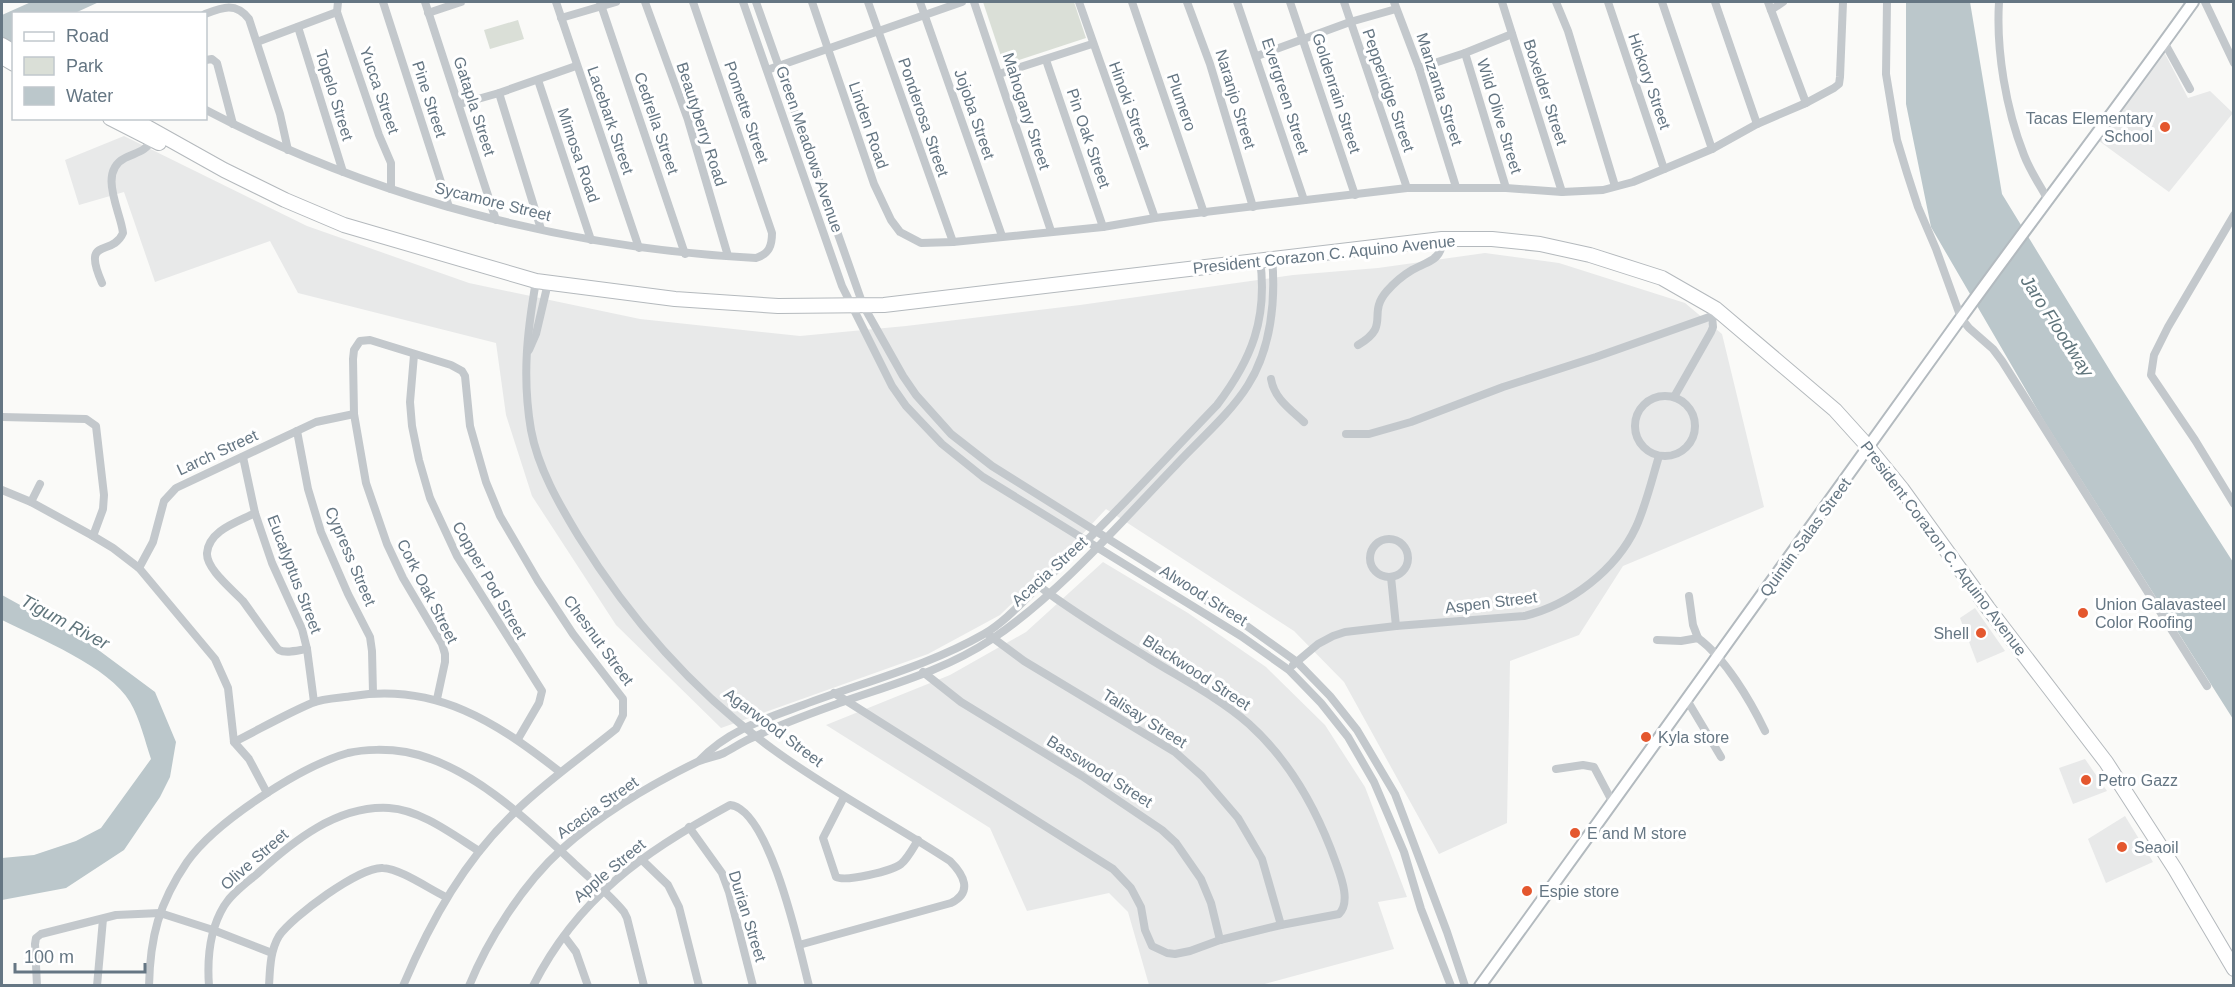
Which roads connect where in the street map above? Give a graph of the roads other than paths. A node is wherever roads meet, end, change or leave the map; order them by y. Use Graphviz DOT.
graph roads {
  1 [pos="338,2"];
  2 [pos="383,2"];
  3 [pos="424,2"];
  4 [pos="461,2"];
  5 [pos="556,2"];
  6 [pos="616,2"];
  7 [pos="645,2"];
  8 [pos="693,2"];
  9 [pos="743,2"];
  10 [pos="756,2"];
  11 [pos="812,2"];
  12 [pos="868,2"];
  13 [pos="920,2"];
  14 [pos="962,2"];
  15 [pos="974,2"];
  16 [pos="1079,2"];
  17 [pos="1132,2"];
  18 [pos="1187,2"];
  19 [pos="1238,2"];
  20 [pos="1290,2"];
  21 [pos="1344,2"];
  22 [pos="1502,2"];
  23 [pos="1556,2"];
  24 [pos="1608,2"];
  25 [pos="1662,2"];
  26 [pos="1715,2"];
  27 [pos="1784,2"];
  28 [pos="1843,2"];
  29 [pos="1887,2"];
  30 [pos="1999,2"];
  31 [pos="2193,2"];
  32 [pos="2205,2"];
  33 [pos="601,4"];
  34 [pos="1395,5"];
  35 [pos="1770,6"];
  36 [pos="337,12"];
  37 [pos="207,13"];
  38 [pos="428,14"];
  39 [pos="925,16"];
  40 [pos="561,18"];
  41 [pos="1350,22"];
  42 [pos="298,27"];
  43 [pos="878,30"];
  44 [pos="1512,34"];
  45 [pos="1303,40"];
  46 [pos="257,42"];
  47 [pos="2164,42"];
  48 [pos="1092,44"];
  49 [pos="827,51"];
  50 [pos="1465,53"];
  51 [pos="1257,56"];
  52 [pos="207,60"];
  53 [pos="1046,60"];
  54 [pos="2234,63"];
  55 [pos="576,66"];
  56 [pos="779,67"];
  57 [pos="1419,68"];
  58 [pos="767,70"];
  59 [pos="999,74"];
  60 [pos="538,80"];
  61 [pos="2190,89"];
  62 [pos="499,93"];
  63 [pos="1806,103"];
  64 [pos="460,104"];
  65 [pos="207,111"];
  66 [pos="114,120"];
  67 [pos="134,120"];
  68 [pos="233,124"];
  69 [pos="1757,124"];
  70 [pos="152,140"];
  71 [pos="1712,149"];
  72 [pos="288,150"];
  73 [pos="208,162"];
  74 [pos="1664,169"];
  75 [pos="343,172"];
  76 [pos="1615,186"];
  77 [pos="1456,187"];
  78 [pos="1407,188"];
  79 [pos="1506,188"];
  80 [pos="391,189"];
  81 [pos="1562,192"];
  82 [pos="1355,195"];
  83 [pos="1304,200"];
  84 [pos="2046,204"];
  85 [pos="449,207"];
  86 [pos="1253,207"];
  87 [pos="1204,213"];
  88 [pos="2234,215"];
  89 [pos="1155,218"];
  90 [pos="496,220"];
  91 [pos="1103,227"];
  92 [pos="541,229"];
  93 [pos="1051,231"];
  94 [pos="772,232"];
  95 [pos="1002,236"];
  96 [pos="1442,239"];
  97 [pos="591,240"];
  98 [pos="953,242"];
  99 [pos="639,248"];
  100 [pos="685,254"];
  101 [pos="728,256"];
  102 [pos="1266,258"];
  103 [pos="542,282"];
  104 [pos="102,283"];
  105 [pos="857,305"];
  106 [pos="1714,312"];
  107 [pos="1964,314"];
  108 [pos="1358,345"];
  109 [pos="414,355"];
  110 [pos="1271,379"];
  111 [pos="1674,397"];
  112 [pos="354,414"];
  113 [pos="2,417"];
  114 [pos="1304,422"];
  115 [pos="297,431"];
  116 [pos="1346,434"];
  117 [pos="1869,448"];
  118 [pos="1659,456"];
  119 [pos="243,457"];
  120 [pos="40,484"];
  121 [pos="2,490"];
  122 [pos="31,502"];
  123 [pos="2234,504"];
  124 [pos="255,513"];
  125 [pos="1096,533"];
  126 [pos="93,536"];
  127 [pos="1105,539"];
  128 [pos="1088,541"];
  129 [pos="1098,547"];
  130 [pos="139,568"];
  131 [pos="1391,577"];
  132 [pos="1039,586"];
  133 [pos="1049,593"];
  134 [pos="1689,596"];
  135 [pos="1396,626"];
  136 [pos="989,636"];
  137 [pos="1698,638"];
  138 [pos="1658,640"];
  139 [pos="307,649"];
  140 [pos="1719,656"];
  141 [pos="1297,662"];
  142 [pos="918,665"];
  143 [pos="1289,670"];
  144 [pos="925,675"];
  145 [pos="2207,686"];
  146 [pos="373,693"];
  147 [pos="834,693"];
  148 [pos="437,699"];
  149 [pos="1687,700"];
  150 [pos="846,701"];
  151 [pos="314,702"];
  152 [pos="745,727"];
  153 [pos="1766,731"];
  154 [pos="756,736"];
  155 [pos="518,739"];
  156 [pos="234,742"];
  157 [pos="1721,757"];
  158 [pos="700,761"];
  159 [pos="1556,769"];
  160 [pos="560,772"];
  161 [pos="267,794"];
  162 [pos="844,797"];
  163 [pos="1612,803"];
  164 [pos="515,811"];
  165 [pos="689,827"];
  166 [pos="918,840"];
  167 [pos="560,850"];
  168 [pos="479,851"];
  169 [pos="641,859"];
  170 [pos="603,890"];
  171 [pos="446,897"];
  172 [pos="160,913"];
  173 [pos="103,919"];
  174 [pos="1281,925"];
  175 [pos="213,930"];
  176 [pos="1447,932"];
  177 [pos="564,936"];
  178 [pos="1432,937"];
  179 [pos="1220,940"];
  180 [pos="798,945"];
  181 [pos="272,953"];
  182 [pos="2234,969"];
  183 [pos="37,986"];
  184 [pos="97,986"];
  185 [pos="149,986"];
  186 [pos="209,986"];
  187 [pos="269,986"];
  188 [pos="403,986"];
  189 [pos="469,986"];
  190 [pos="533,986"];
  191 [pos="588,986"];
  192 [pos="644,986"];
  193 [pos="699,986"];
  194 [pos="753,986"];
  195 [pos="809,986"];
  196 [pos="1451,986"];
  197 [pos="1465,986"];
  198 [pos="1480,986"];
  1 -- 36 [label="street, Yucca Street"];
  2 -- 85 [label="street, Pine Street"];
  3 -- 38 [label="street, Gatapla Street"];
  4 -- 38 [label="street"];
  5 -- 40 [label="street, Lacebark Street"];
  6 -- 33 [label="street"];
  7 -- 101 [label="street, Beautyberry Road"];
  8 -- 94 [label="street, Pomette Street"];
  9 -- 58 [label="street, Green Meadows Avenue"];
  10 -- 56 [label="street, Green Meadows Avenue"];
  11 -- 49 [label="street, Linden Road"];
  12 -- 43 [label="street, Ponderosa Street"];
  13 -- 39 [label="street, Jojoba Street"];
  14 -- 39 [label="street"];
  15 -- 59 [label="street, Mahogany Street"];
  16 -- 48 [label="street, Hinoki Street"];
  17 -- 87 [label="street, Plumero"];
  18 -- 86 [label="street, Naranjo Street"];
  19 -- 51 [label="street, Evergreen Street"];
  20 -- 45 [label="street, Goldenrain Street"];
  21 -- 41 [label="street, Pepperidge Street"];
  22 -- 44 [label="street, Boxelder Street"];
  23 -- 76 [label="street"];
  24 -- 74 [label="street, Hickory Street"];
  25 -- 71 [label="street"];
  26 -- 69 [label="street"];
  27 -- 35 [label="street"];
  28 -- 63 [label="street"];
  29 -- 107 [label="street"];
  30 -- 84 [label="street"];
  31 -- 47 [label="main road, Quintin Salas Street"];
  32 -- 54 [label="street"];
  33 -- 40 [label="street"];
  33 -- 100 [label="street, Cedrella Street"];
  34 -- 41 [label="street"];
  34 -- 57 [label="street, Manzanta Street"];
  35 -- 63 [label="street"];
  36 -- 42 [label="street"];
  36 -- 80 [label="street, Yucca Street"];
  37 -- 46 [label="street"];
  38 -- 64 [label="street, Gatapla Street"];
  39 -- 43 [label="street"];
  39 -- 95 [label="street, Jojoba Street"];
  40 -- 55 [label="street, Lacebark Street"];
  41 -- 45 [label="street"];
  41 -- 78 [label="street, Pepperidge Street"];
  42 -- 46 [label="street"];
  42 -- 75 [label="street, Topelo Street"];
  43 -- 49 [label="street"];
  43 -- 98 [label="street, Ponderosa Street"];
  44 -- 50 [label="street"];
  44 -- 81 [label="street, Boxelder Street"];
  45 -- 51 [label="street"];
  45 -- 82 [label="street, Goldenrain Street"];
  46 -- 72 [label="street"];
  47 -- 61 [label="street"];
  47 -- 84 [label="main road, Quintin Salas Street"];
  48 -- 53 [label="street"];
  48 -- 89 [label="street, Hinoki Street"];
  49 -- 56 [label="street"];
  49 -- 98 [label="street, Linden Road"];
  50 -- 57 [label="street"];
  50 -- 79 [label="street, Wild Olive Street"];
  51 -- 83 [label="street, Evergreen Street"];
  52 -- 68 [label="street"];
  53 -- 59 [label="street"];
  53 -- 91 [label="street, Pin Oak Street"];
  55 -- 60 [label="street"];
  55 -- 99 [label="street, Lacebark Street"];
  56 -- 58 [label="street"];
  56 -- 105 [label="street, Green Meadows Avenue"];
  57 -- 77 [label="street, Manzanta Street"];
  58 -- 105 [label="street, Green Meadows Avenue"];
  59 -- 93 [label="street, Mahogany Street"];
  60 -- 62 [label="street"];
  60 -- 97 [label="street, Mimosa Road"];
  62 -- 64 [label="street"];
  62 -- 92 [label="street"];
  63 -- 69 [label="street"];
  64 -- 90 [label="street, Gatapla Street"];
  65 -- 68 [label="street, Sycamore Street"];
  66 -- 70 [label="highway, President Corazon C. Aquino Avenue"];
  67 -- 73 [label="highway, President Corazon C. Aquino Avenue"];
  68 -- 72 [label="street, Sycamore Street"];
  69 -- 71 [label="street"];
  70 -- 73 [label="highway, President Corazon C. Aquino Avenue"];
  70 -- 104 [label="street"];
  71 -- 74 [label="street"];
  72 -- 75 [label="street, Sycamore Street"];
  73 -- 103 [label="highway, President Corazon C. Aquino Avenue"];
  74 -- 76 [label="street"];
  75 -- 80 [label="street, Sycamore Street"];
  76 -- 81 [label="street"];
  77 -- 78 [label="street"];
  77 -- 79 [label="street"];
  78 -- 82 [label="street"];
  79 -- 81 [label="street"];
  80 -- 85 [label="street, Sycamore Street"];
  82 -- 83 [label="street"];
  83 -- 86 [label="street"];
  84 -- 107 [label="main road, Quintin Salas Street"];
  85 -- 90 [label="street, Sycamore Street"];
  86 -- 87 [label="street"];
  87 -- 89 [label="street"];
  88 -- 123 [label="street"];
  89 -- 91 [label="street"];
  90 -- 92 [label="street, Sycamore Street"];
  91 -- 93 [label="street"];
  92 -- 97 [label="street, Sycamore Street"];
  93 -- 95 [label="street"];
  94 -- 101 [label="street, Sycamore Street"];
  95 -- 98 [label="street"];
  96 -- 102 [label="highway, President Corazon C. Aquino Avenue"];
  96 -- 106 [label="highway, President Corazon C. Aquino Avenue"];
  96 -- 108 [label="street"];
  97 -- 99 [label="street, Sycamore Street"];
  99 -- 100 [label="street, Sycamore Street"];
  100 -- 101 [label="street, Sycamore Street"];
  102 -- 105 [label="highway, President Corazon C. Aquino Avenue"];
  102 -- 125 [label="street, Acacia Street"];
  102 -- 127 [label="street, Acacia Street"];
  103 -- 105 [label="highway, President Corazon C. Aquino Avenue"];
  103 -- 152 [label="street, Agarwood Street"];
  105 -- 125 [label="street, Alwood Street"];
  105 -- 128 [label="street, Alwood Street"];
  106 -- 111 [label="street"];
  106 -- 116 [label="street"];
  106 -- 117 [label="highway, President Corazon C. Aquino Avenue"];
  107 -- 117 [label="main road, Quintin Salas Street"];
  107 -- 145 [label="street"];
  109 -- 112 [label="street, Cork Oak Street"];
  109 -- 155 [label="street, Copper Pod Street"];
  109 -- 160 [label="street, Chesnut Street"];
  110 -- 114 [label="street"];
  111 -- 118 [label="street"];
  111 -- 118 [label="street"];
  112 -- 115 [label="street, Larch Street"];
  112 -- 148 [label="street, Cork Oak Street"];
  113 -- 126 [label="street"];
  115 -- 119 [label="street, Larch Street"];
  115 -- 146 [label="street, Cypress Street"];
  117 -- 140 [label="main road, Quintin Salas Street"];
  117 -- 182 [label="highway, President Corazon C. Aquino Avenue"];
  118 -- 135 [label="street, Aspen Street"];
  119 -- 124 [label="street, Eucalyptus Street"];
  119 -- 130 [label="street, Larch Street"];
  120 -- 122 [label="street"];
  121 -- 122 [label="street"];
  122 -- 126 [label="street"];
  124 -- 139 [label="street, Eucalyptus Street"];
  124 -- 139 [label="street"];
  125 -- 127 [label="street, Alwood Street"];
  125 -- 128 [label="street, Acacia Street"];
  126 -- 130 [label="street"];
  127 -- 129 [label="street, Acacia Street"];
  127 -- 141 [label="street, Alwood Street"];
  128 -- 129 [label="street, Alwood Street"];
  128 -- 132 [label="street, Acacia Street"];
  129 -- 133 [label="street, Acacia Street"];
  129 -- 143 [label="street, Alwood Street"];
  130 -- 156 [label="street"];
  131 -- 131 [label="street"];
  131 -- 135 [label="street"];
  132 -- 133 [label="street, Blackwood Street"];
  132 -- 136 [label="street, Acacia Street"];
  133 -- 136 [label="street, Acacia Street"];
  133 -- 174 [label="street, Blackwood Street"];
  134 -- 137 [label="street"];
  135 -- 141 [label="street, Aspen Street"];
  136 -- 142 [label="street, Acacia Street"];
  136 -- 144 [label="street, Acacia Street"];
  136 -- 174 [label="street, Talisay Street"];
  137 -- 138 [label="street"];
  137 -- 140 [label="street"];
  139 -- 151 [label="street, Eucalyptus Street"];
  140 -- 149 [label="main road, Quintin Salas Street"];
  140 -- 153 [label="street"];
  141 -- 143 [label="street, Aspen Street"];
  141 -- 176 [label="street, Alwood Street"];
  142 -- 144 [label="street, Basswood Street"];
  142 -- 147 [label="street, Acacia Street"];
  143 -- 178 [label="street, Alwood Street"];
  144 -- 150 [label="street, Acacia Street"];
  144 -- 179 [label="street, Basswood Street"];
  146 -- 148 [label="street"];
  146 -- 151 [label="street"];
  147 -- 150 [label="street"];
  147 -- 152 [label="street, Acacia Street"];
  148 -- 155 [label="street"];
  149 -- 157 [label="street"];
  149 -- 163 [label="main road, Quintin Salas Street"];
  150 -- 154 [label="street, Acacia Street"];
  150 -- 179 [label="street"];
  151 -- 156 [label="street"];
  152 -- 154 [label="street, Agarwood Street"];
  152 -- 158 [label="street, Acacia Street"];
  154 -- 158 [label="street, Acacia Street"];
  154 -- 162 [label="street, Agarwood Street"];
  155 -- 160 [label="street"];
  156 -- 161 [label="street"];
  158 -- 167 [label="street, Acacia Street"];
  159 -- 163 [label="street"];
  160 -- 164 [label="street, Chesnut Street"];
  161 -- 164 [label="street"];
  161 -- 172 [label="street"];
  162 -- 166 [label="street, Agarwood Street"];
  162 -- 166 [label="street"];
  163 -- 198 [label="main road, Quintin Salas Street"];
  164 -- 167 [label="street"];
  164 -- 168 [label="street, Chesnut Street"];
  165 -- 169 [label="street, Apple Street"];
  165 -- 180 [label="street, Apple Street"];
  165 -- 194 [label="street, Durian Street"];
  166 -- 180 [label="street, Agarwood Street"];
  167 -- 170 [label="street"];
  167 -- 189 [label="street, Acacia Street"];
  168 -- 171 [label="street, Chesnut Street"];
  168 -- 175 [label="street, Olive Street"];
  169 -- 170 [label="street, Apple Street"];
  169 -- 193 [label="street"];
  170 -- 177 [label="street, Apple Street"];
  170 -- 192 [label="street"];
  171 -- 181 [label="street"];
  171 -- 188 [label="street, Chesnut Street"];
  172 -- 173 [label="street"];
  172 -- 175 [label="street"];
  172 -- 185 [label="street"];
  173 -- 183 [label="street"];
  173 -- 184 [label="street"];
  174 -- 179 [label="street"];
  175 -- 181 [label="street"];
  175 -- 186 [label="street, Olive Street"];
  176 -- 178 [label="street"];
  176 -- 197 [label="street, Alwood Street"];
  177 -- 190 [label="street, Apple Street"];
  177 -- 191 [label="street"];
  178 -- 196 [label="street, Alwood Street"];
  180 -- 195 [label="street"];
  181 -- 187 [label="street"];
}
